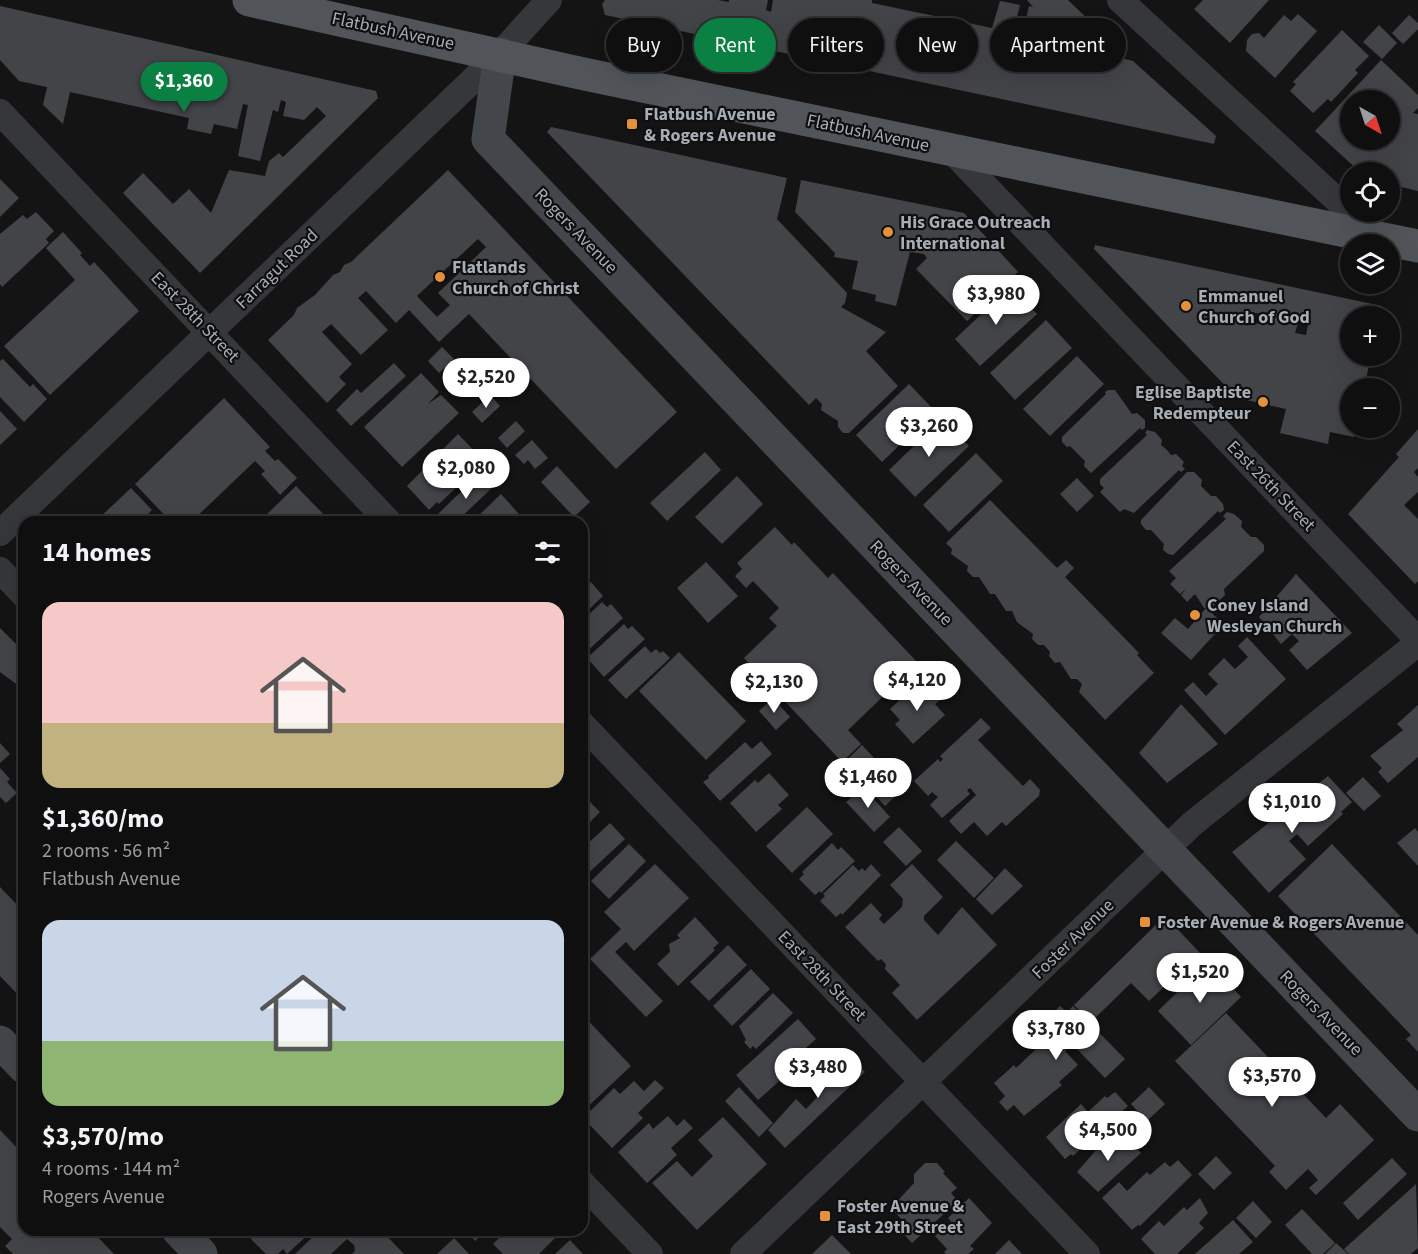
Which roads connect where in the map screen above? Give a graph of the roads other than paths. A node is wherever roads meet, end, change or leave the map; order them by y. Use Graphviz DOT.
graph roads {
  1 [pos="249,0"];
  2 [pos="549,0"];
  3 [pos="1120,0"];
  4 [pos="500,54"];
  5 [pos="0,112"];
  6 [pos="951,150"];
  7 [pos="1362,234"];
  8 [pos="1374,234"];
  9 [pos="1400,242"];
  10 [pos="1418,246"];
  11 [pos="210,334"];
  12 [pos="383,516"];
  13 [pos="0,533"];
  14 [pos="0,570"];
  15 [pos="18,589"];
  16 [pos="1418,642"];
  17 [pos="588,730"];
  18 [pos="1165,850"];
  19 [pos="0,1042"];
  20 [pos="18,1061"];
  21 [pos="924,1083"];
  22 [pos="1418,1115"];
  23 [pos="588,1189"];
  24 [pos="184,1236"];
  25 [pos="201,1254"];
  26 [pos="650,1254"];
  27 [pos="743,1254"];
  28 [pos="1087,1254"];
  1 -- 4 [label="main road, Flatbush Avenue"];
  2 -- 4 [label="street, Farragut Road"];
  3 -- 8 [label="street"];
  4 -- 6 [label="main road, Flatbush Avenue"];
  4 -- 11 [label="street, Farragut Road"];
  4 -- 18 [label="main road, Rogers Avenue"];
  5 -- 11 [label="street, East 28th Street"];
  6 -- 7 [label="main road, Flatbush Avenue"];
  6 -- 16 [label="street, East 26th Street"];
  9 -- 10 [label="main road, Flatbush Avenue"];
  11 -- 12 [label="street, East 28th Street"];
  11 -- 13 [label="street, Farragut Road"];
  14 -- 15 [label="street"];
  16 -- 18 [label="street, Foster Avenue"];
  17 -- 21 [label="street, East 28th Street"];
  18 -- 21 [label="street, Foster Avenue"];
  18 -- 22 [label="main road, Rogers Avenue"];
  19 -- 20 [label="main road"];
  21 -- 27 [label="street, Foster Avenue"];
  21 -- 28 [label="street, East 28th Street"];
  23 -- 26 [label="street"];
  24 -- 25 [label="main road"];
}
